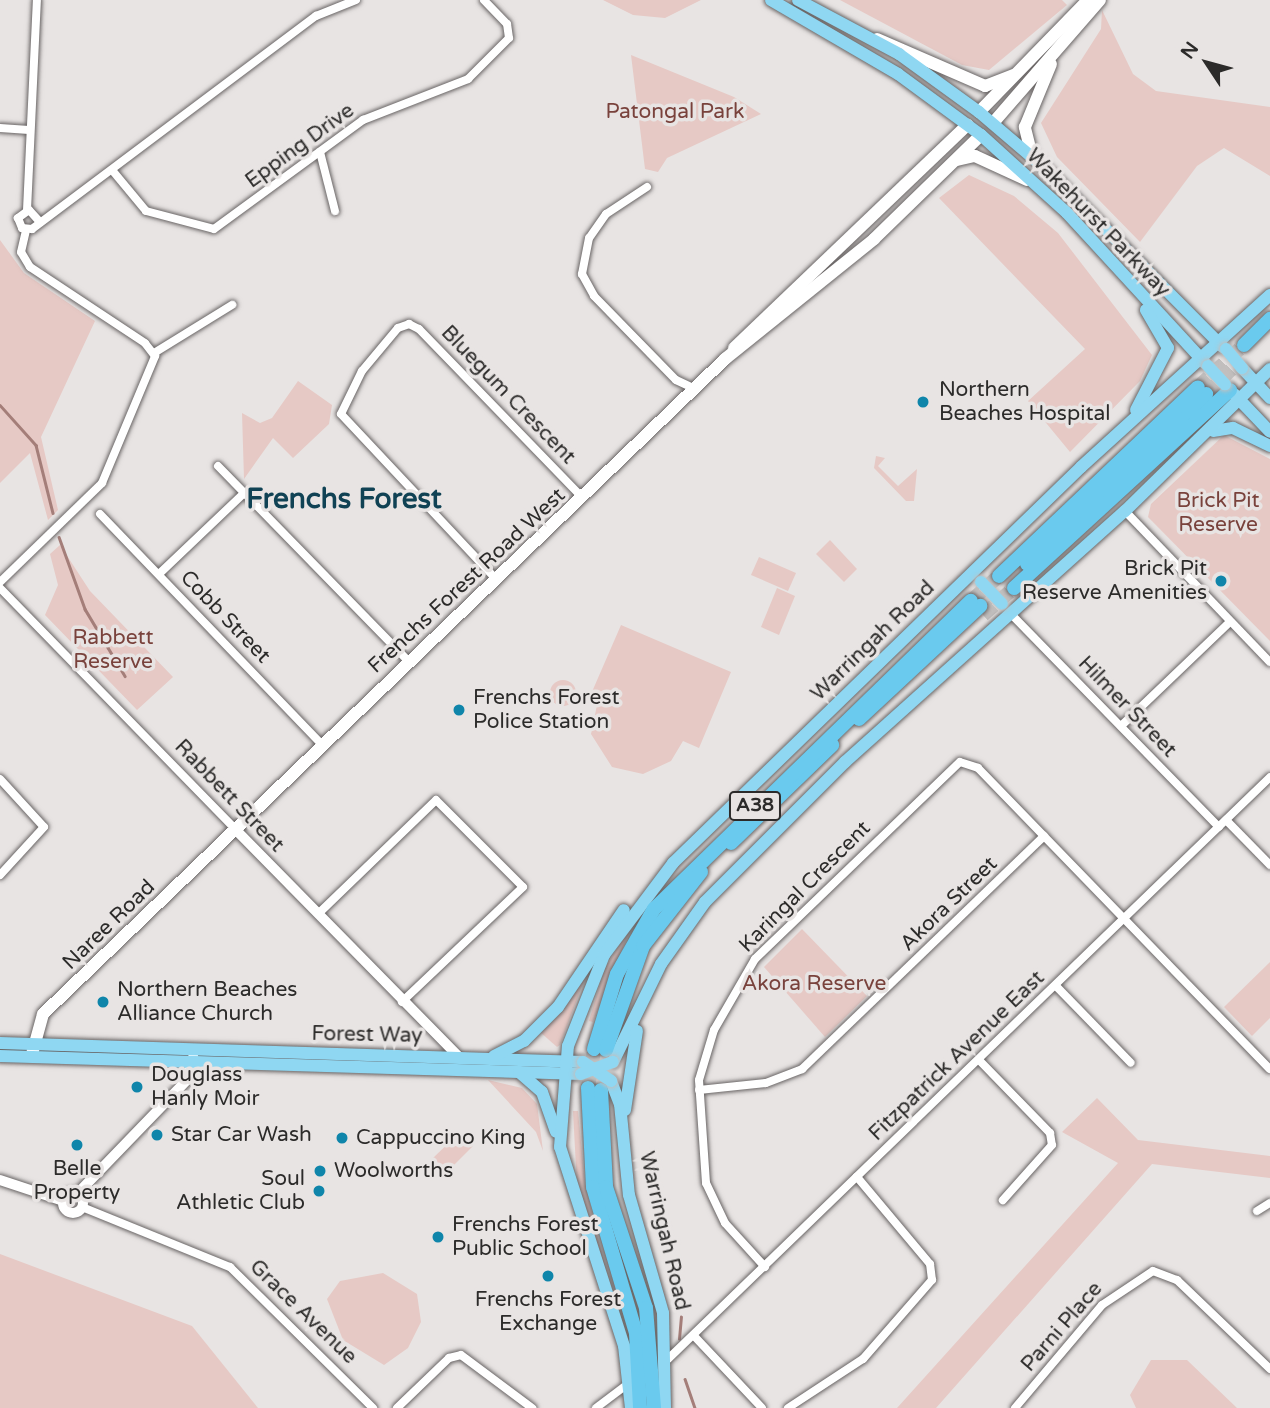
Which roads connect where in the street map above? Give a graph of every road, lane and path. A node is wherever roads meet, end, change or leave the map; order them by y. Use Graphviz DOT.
graph roads {
  1 [pos="37,0"];
  2 [pos="356,0"];
  3 [pos="484,0"];
  4 [pos="771,0"];
  5 [pos="798,0"];
  6 [pos="1088,0"];
  7 [pos="1100,0"];
  8 [pos="869,36"];
  9 [pos="1059,48"];
  10 [pos="1014,75"];
  11 [pos="979,112"];
  12 [pos="993,123"];
  13 [pos="967,125"];
  14 [pos="0,128"];
  15 [pos="29,130"];
  16 [pos="981,135"];
  17 [pos="320,152"];
  18 [pos="1032,156"];
  19 [pos="952,164"];
  20 [pos="112,170"];
  21 [pos="1037,184"];
  22 [pos="647,187"];
  23 [pos="27,210"];
  24 [pos="335,211"];
  25 [pos="38,221"];
  26 [pos="26,230"];
  27 [pos="1136,288"];
  28 [pos="1270,295"];
  29 [pos="232,305"];
  30 [pos="1270,319"];
  31 [pos="1270,331"];
  32 [pos="1222,345"];
  33 [pos="154,352"];
  34 [pos="725,359"];
  35 [pos="1204,362"];
  36 [pos="1270,369"];
  37 [pos="1249,375"];
  38 [pos="695,389"];
  39 [pos="1202,390"];
  40 [pos="1232,391"];
  41 [pos="1270,398"];
  42 [pos="1132,419"];
  43 [pos="1270,432"];
  44 [pos="1201,440"];
  45 [pos="1270,446"];
  46 [pos="218,466"];
  47 [pos="244,493"];
  48 [pos="583,498"];
  49 [pos="1125,511"];
  50 [pos="100,514"];
  51 [pos="159,574"];
  52 [pos="495,578"];
  53 [pos="976,578"];
  54 [pos="0,585"];
  55 [pos="1006,608"];
  56 [pos="1230,622"];
  57 [pos="409,662"];
  58 [pos="1270,663"];
  59 [pos="1121,726"];
  60 [pos="323,746"];
  61 [pos="1270,777"];
  62 [pos="0,779"];
  63 [pos="1222,823"];
  64 [pos="236,830"];
  65 [pos="1044,836"];
  66 [pos="673,863"];
  67 [pos="1270,865"];
  68 [pos="0,875"];
  69 [pos="318,914"];
  70 [pos="1124,918"];
  71 [pos="1056,986"];
  72 [pos="402,1002"];
  73 [pos="641,1006"];
  74 [pos="0,1043"];
  75 [pos="33,1045"];
  76 [pos="193,1049"];
  77 [pos="604,1053"];
  78 [pos="0,1056"];
  79 [pos="32,1058"];
  80 [pos="460,1058"];
  81 [pos="491,1058"];
  82 [pos="565,1060"];
  83 [pos="979,1060"];
  84 [pos="1131,1063"];
  85 [pos="193,1064"];
  86 [pos="1270,1069"];
  87 [pos="601,1070"];
  88 [pos="519,1072"];
  89 [pos="563,1074"];
  90 [pos="593,1079"];
  91 [pos="699,1090"];
  92 [pos="621,1134"];
  93 [pos="560,1147"];
  94 [pos="858,1177"];
  95 [pos="0,1180"];
  96 [pos="77,1194"];
  97 [pos="1003,1200"];
  98 [pos="63,1201"];
  99 [pos="1270,1203"];
  100 [pos="82,1207"];
  101 [pos="1257,1211"];
  102 [pos="765,1267"];
  103 [pos="695,1339"];
  104 [pos="668,1359"];
  105 [pos="1270,1369"];
  106 [pos="629,1383"];
  107 [pos="373,1408"];
  108 [pos="397,1408"];
  109 [pos="532,1408"];
  110 [pos="596,1408"];
  111 [pos="631,1408"];
  112 [pos="640,1408"];
  113 [pos="654,1408"];
  114 [pos="665,1408"];
  115 [pos="762,1408"];
  116 [pos="788,1408"];
  117 [pos="1015,1408"];
  1 -- 15 [label="street"];
  2 -- 20 [label="street"];
  3 -- 17 [label="street, Epping Drive"];
  4 -- 13 [label="main road, Wakehurst Parkway"];
  5 -- 8 [label="main road, Wakehurst Parkway"];
  6 -- 10 [label="main road"];
  7 -- 9 [label="main road"];
  8 -- 10 [label="main road"];
  8 -- 11 [label="main road, Wakehurst Parkway"];
  9 -- 12 [label="main road"];
  9 -- 18 [label="main road"];
  10 -- 11 [label="main road"];
  11 -- 12 [label="main road, Wakehurst Parkway"];
  11 -- 13 [label="main road"];
  12 -- 16 [label="main road"];
  12 -- 18 [label="main road, Wakehurst Parkway"];
  13 -- 16 [label="main road, Wakehurst Parkway"];
  13 -- 34 [label="main road, Frenchs Forest Road West"];
  14 -- 15 [label="street"];
  15 -- 23 [label="street"];
  16 -- 19 [label="main road, Frenchs Forest Road West"];
  16 -- 21 [label="main road, Wakehurst Parkway"];
  17 -- 20 [label="street, Epping Drive"];
  17 -- 24 [label="street"];
  18 -- 32 [label="main road, Wakehurst Parkway"];
  19 -- 21 [label="main road"];
  19 -- 34 [label="main road, Frenchs Forest Road West"];
  20 -- 25 [label="street"];
  21 -- 27 [label="main road, Wakehurst Parkway"];
  22 -- 38 [label="street"];
  23 -- 25 [label="street"];
  23 -- 26 [label="street"];
  25 -- 26 [label="street"];
  26 -- 33 [label="street"];
  27 -- 35 [label="main road, Wakehurst Parkway"];
  27 -- 42 [label="main road"];
  28 -- 32 [label="main road, Warringah Road / A38"];
  29 -- 33 [label="street"];
  30 -- 31 [label="highway"];
  32 -- 35 [label="main road, Warringah Road / A38"];
  32 -- 37 [label="main road, Wakehurst Parkway, bridge"];
  33 -- 54 [label="street"];
  34 -- 38 [label="main road, Frenchs Forest Road West"];
  35 -- 40 [label="main road, Wakehurst Parkway, bridge"];
  35 -- 42 [label="main road, Warringah Road / A38"];
  36 -- 37 [label="main road"];
  37 -- 40 [label="main road"];
  37 -- 41 [label="main road, Wakehurst Parkway"];
  38 -- 48 [label="main road, Frenchs Forest Road West"];
  39 -- 40 [label="highway"];
  40 -- 43 [label="main road, Wakehurst Parkway"];
  40 -- 44 [label="main road, A38"];
  42 -- 53 [label="main road, Warringah Road / A38"];
  44 -- 45 [label="main road"];
  44 -- 49 [label="main road, A38"];
  46 -- 47 [label="street"];
  47 -- 51 [label="street"];
  47 -- 57 [label="street"];
  48 -- 52 [label="main road, Frenchs Forest Road West"];
  48 -- 52 [label="street, Bluegum Crescent"];
  49 -- 55 [label="main road, A38"];
  49 -- 56 [label="street"];
  50 -- 51 [label="street, Cobb Street"];
  51 -- 60 [label="street, Cobb Street"];
  52 -- 57 [label="main road, Frenchs Forest Road West"];
  53 -- 55 [label="main road, bridge"];
  53 -- 66 [label="main road, Warringah Road / A38"];
  54 -- 64 [label="street, Rabbett Street"];
  55 -- 59 [label="street, Hilmer Street"];
  55 -- 73 [label="main road, A38"];
  56 -- 58 [label="street"];
  56 -- 59 [label="street"];
  57 -- 60 [label="main road, Frenchs Forest Road West"];
  59 -- 63 [label="street, Hilmer Street"];
  60 -- 64 [label="main road, Frenchs Forest Road West"];
  61 -- 63 [label="street, Fitzpatrick Avenue East"];
  62 -- 68 [label="street"];
  63 -- 67 [label="street, Hilmer Street"];
  63 -- 70 [label="street, Fitzpatrick Avenue East"];
  64 -- 69 [label="street, Rabbett Street"];
  64 -- 75 [label="main road, Naree Road"];
  65 -- 70 [label="street, Karingal Crescent"];
  65 -- 91 [label="street, Akora Street"];
  65 -- 91 [label="street, Karingal Crescent"];
  66 -- 81 [label="main road"];
  66 -- 82 [label="main road, Warringah Road / A38"];
  69 -- 72 [label="street, Rabbett Street"];
  69 -- 72 [label="street"];
  70 -- 71 [label="street, Fitzpatrick Avenue East"];
  70 -- 86 [label="street, Karingal Crescent"];
  71 -- 83 [label="street, Fitzpatrick Avenue East"];
  71 -- 84 [label="street"];
  72 -- 80 [label="street, Rabbett Street"];
  73 -- 77 [label="main road"];
  73 -- 92 [label="main road, A38"];
  74 -- 75 [label="main road, Forest Way"];
  75 -- 76 [label="main road, Forest Way"];
  75 -- 79 [label="main road, Naree Road"];
  76 -- 80 [label="main road, Forest Way"];
  76 -- 85 [label="street"];
  77 -- 77 [label="highway, Warringah Road / A38"];
  77 -- 87 [label="main road, bridge"];
  78 -- 79 [label="main road, Forest Way"];
  79 -- 85 [label="main road, Forest Way"];
  80 -- 81 [label="main road, Forest Way"];
  81 -- 82 [label="main road, Forest Way"];
  82 -- 89 [label="main road, Warringah Road / A38"];
  82 -- 90 [label="main road, Warringah Road"];
  83 -- 94 [label="street, Fitzpatrick Avenue East"];
  83 -- 97 [label="street"];
  85 -- 88 [label="main road, Forest Way"];
  85 -- 96 [label="street"];
  87 -- 90 [label="main road, Warringah Road, bridge"];
  87 -- 90 [label="main road, Warringah Road, bridge"];
  88 -- 89 [label="main road, Forest Way"];
  88 -- 93 [label="main road"];
  89 -- 90 [label="main road, Warringah Road"];
  89 -- 93 [label="main road, Warringah Road / A38"];
  90 -- 92 [label="main road, Warringah Road"];
  90 -- 112 [label="highway"];
  90 -- 113 [label="highway, Warringah Road"];
  91 -- 102 [label="street, Karingal Crescent"];
  92 -- 104 [label="main road, Warringah Road / A38"];
  93 -- 106 [label="main road, Warringah Road / A38"];
  94 -- 102 [label="street, Fitzpatrick Avenue East"];
  94 -- 116 [label="street"];
  95 -- 98 [label="street"];
  96 -- 98 [label="street"];
  96 -- 100 [label="street"];
  98 -- 100 [label="street"];
  99 -- 101 [label="street"];
  100 -- 107 [label="street, Grace Avenue"];
  102 -- 103 [label="street, Fitzpatrick Avenue East"];
  103 -- 104 [label="street, Fitzpatrick Avenue East"];
  103 -- 115 [label="street"];
  104 -- 114 [label="main road, Warringah Road / A38"];
  105 -- 117 [label="street, Parni Place"];
  106 -- 110 [label="street"];
  106 -- 111 [label="main road, Warringah Road / A38"];
  108 -- 109 [label="street"];
}
